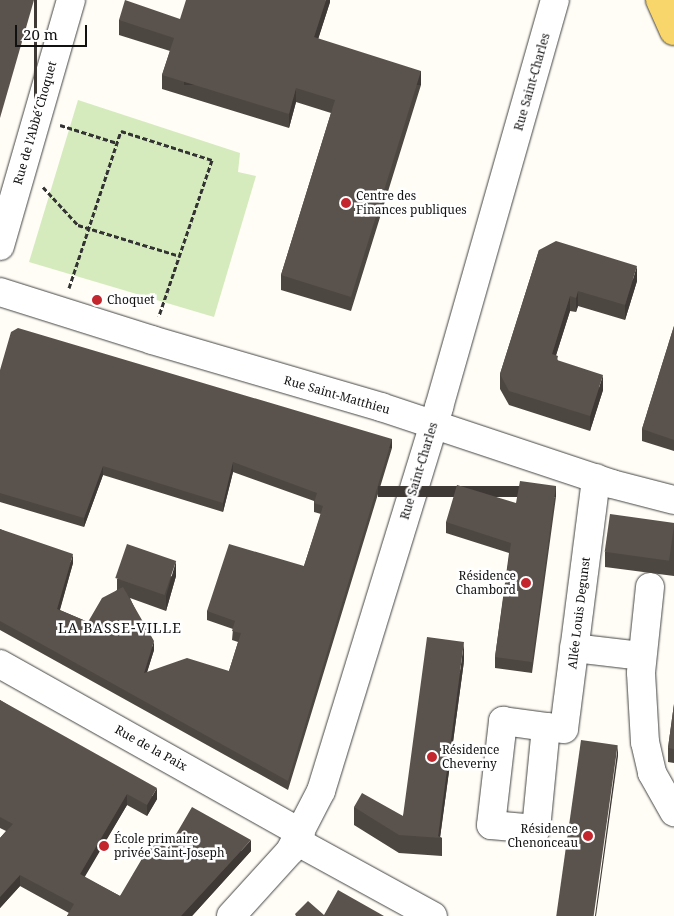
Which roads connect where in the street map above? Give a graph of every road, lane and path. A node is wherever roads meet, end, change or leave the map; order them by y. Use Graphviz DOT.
graph roads {
  1 [pos="71,0"];
  2 [pos="555,0"];
  3 [pos="660,0"];
  4 [pos="674,31"];
  5 [pos="37,117"];
  6 [pos="117,142"];
  7 [pos="20,173"];
  8 [pos="88,228"];
  9 [pos="0,246"];
  10 [pos="180,256"];
  11 [pos="0,292"];
  12 [pos="61,313"];
  13 [pos="152,340"];
  14 [pos="434,424"];
  15 [pos="596,478"];
  16 [pos="674,500"];
  17 [pos="650,587"];
  18 [pos="574,648"];
  19 [pos="642,656"];
  20 [pos="0,664"];
  21 [pos="546,727"];
  22 [pos="674,812"];
  23 [pos="299,837"];
  24 [pos="230,916"];
  25 [pos="433,916"];
  1 -- 5 [label="street, Rue de l'Abbé Choquet"];
  2 -- 14 [label="street, Rue Saint-Charles"];
  3 -- 4 [label="main road"];
  5 -- 6 [label="path"];
  5 -- 7 [label="street, Rue de l'Abbé Choquet"];
  6 -- 8 [label="path"];
  6 -- 10 [label="path"];
  7 -- 8 [label="path"];
  7 -- 9 [label="street, Rue de l'Abbé Choquet"];
  8 -- 10 [label="path"];
  8 -- 12 [label="path"];
  10 -- 13 [label="path"];
  11 -- 12 [label="street, Rue Saint-Matthieu"];
  12 -- 13 [label="street, Rue Saint-Matthieu"];
  13 -- 14 [label="street, Rue Saint-Matthieu"];
  14 -- 15 [label="street, Rue Saint-Matthieu"];
  14 -- 23 [label="street, Rue Saint-Charles"];
  15 -- 16 [label="street, Rue Saint-Matthieu"];
  15 -- 18 [label="street, Allée Louis Degunst"];
  17 -- 19 [label="street"];
  18 -- 19 [label="street"];
  18 -- 21 [label="street, Allée Louis Degunst"];
  19 -- 22 [label="street"];
  20 -- 23 [label="street, Rue de la Paix"];
  23 -- 24 [label="street, Rue Saint-Charles"];
  23 -- 25 [label="street, Rue de la Paix"];
}
